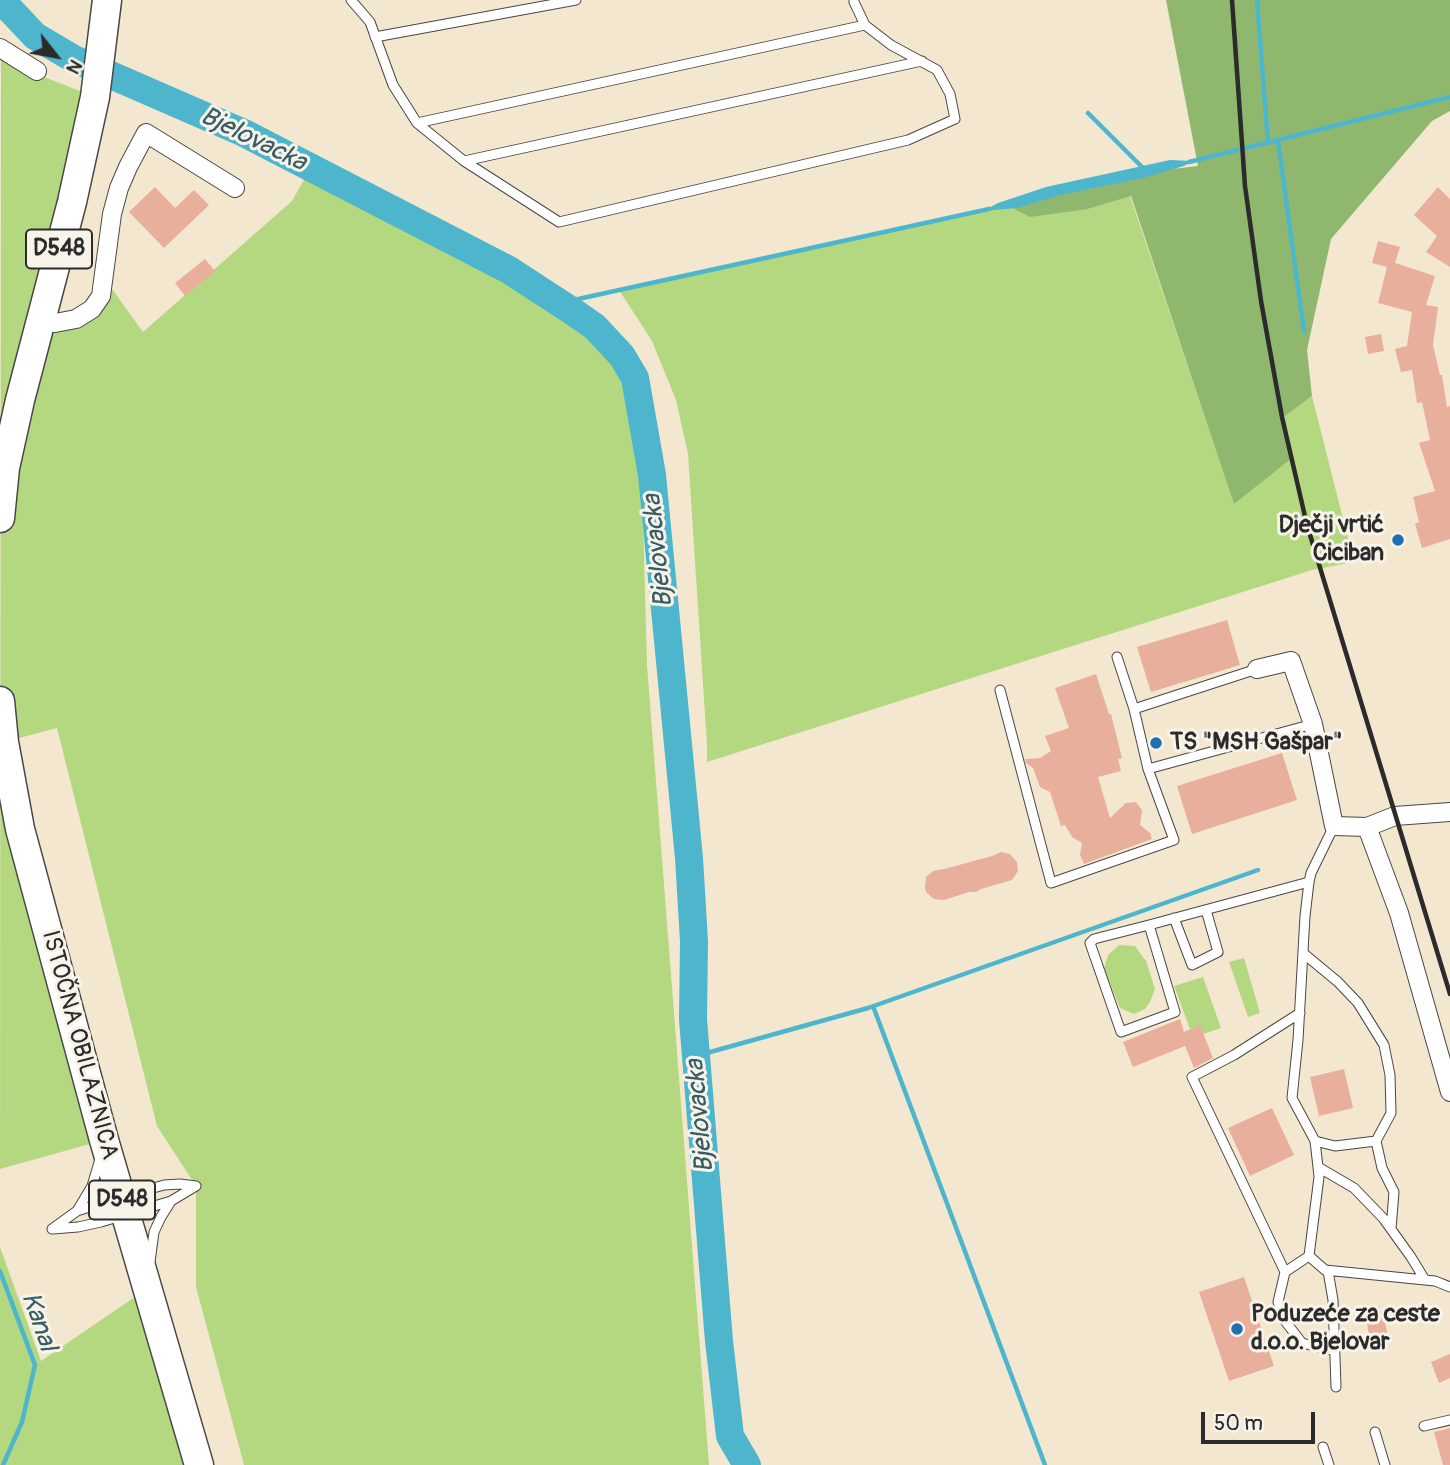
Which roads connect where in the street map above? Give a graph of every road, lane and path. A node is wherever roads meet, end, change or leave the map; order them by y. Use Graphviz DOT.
graph roads {
  1 [pos="107,0"];
  2 [pos="351,0"];
  3 [pos="576,0"];
  4 [pos="854,0"];
  5 [pos="865,25"];
  6 [pos="375,37"];
  7 [pos="0,48"];
  8 [pos="922,61"];
  9 [pos="37,71"];
  10 [pos="417,123"];
  11 [pos="464,161"];
  12 [pos="235,188"];
  13 [pos="41,319"];
  14 [pos="0,518"];
  15 [pos="1117,657"];
  16 [pos="1257,669"];
  17 [pos="1000,691"];
  18 [pos="0,701"];
  19 [pos="1134,709"];
  20 [pos="1313,724"];
  21 [pos="1148,769"];
  22 [pos="1450,812"];
  23 [pos="1334,826"];
  24 [pos="1367,827"];
  25 [pos="1309,882"];
  26 [pos="1206,910"];
  27 [pos="1174,918"];
  28 [pos="1149,925"];
  29 [pos="1303,953"];
  30 [pos="1300,1013"];
  31 [pos="1450,1092"];
  32 [pos="104,1140"];
  33 [pos="1315,1141"];
  34 [pos="1376,1141"];
  35 [pos="1318,1167"];
  36 [pos="171,1201"];
  37 [pos="124,1205"];
  38 [pos="77,1211"];
  39 [pos="1391,1229"];
  40 [pos="1309,1256"];
  41 [pos="1328,1271"];
  42 [pos="1285,1272"];
  43 [pos="1425,1280"];
  44 [pos="1450,1287"];
  45 [pos="148,1288"];
  46 [pos="1335,1351"];
  47 [pos="1336,1387"];
  48 [pos="1450,1420"];
  49 [pos="1424,1426"];
  50 [pos="1375,1432"];
  51 [pos="1323,1447"];
  52 [pos="199,1465"];
  53 [pos="1328,1465"];
  54 [pos="1385,1465"];
  1 -- 13 [label="main road, D548"];
  2 -- 6 [label="lane"];
  3 -- 6 [label="lane"];
  4 -- 5 [label="lane"];
  5 -- 8 [label="lane"];
  5 -- 10 [label="lane"];
  6 -- 10 [label="lane"];
  7 -- 9 [label="street"];
  8 -- 11 [label="lane"];
  8 -- 11 [label="lane"];
  10 -- 11 [label="lane"];
  12 -- 13 [label="street"];
  13 -- 14 [label="main road, D548"];
  15 -- 19 [label="lane"];
  16 -- 19 [label="lane"];
  16 -- 20 [label="street"];
  17 -- 21 [label="lane"];
  18 -- 32 [label="main road, ISTOČNA OBILAZNICA / D548"];
  19 -- 21 [label="lane"];
  20 -- 21 [label="lane"];
  20 -- 23 [label="street"];
  22 -- 24 [label="street"];
  23 -- 24 [label="street"];
  23 -- 25 [label="lane"];
  24 -- 31 [label="street"];
  25 -- 26 [label="lane"];
  25 -- 29 [label="lane"];
  26 -- 27 [label="lane"];
  26 -- 27 [label="lane"];
  27 -- 28 [label="lane"];
  28 -- 28 [label="lane"];
  29 -- 30 [label="lane"];
  29 -- 34 [label="lane"];
  30 -- 33 [label="lane"];
  30 -- 42 [label="lane"];
  32 -- 37 [label="main road, ISTOČNA OBILAZNICA / D548"];
  32 -- 38 [label="lane"];
  33 -- 34 [label="lane"];
  33 -- 35 [label="lane"];
  34 -- 39 [label="lane"];
  35 -- 39 [label="lane"];
  35 -- 40 [label="lane"];
  36 -- 37 [label="lane"];
  36 -- 37 [label="lane"];
  36 -- 45 [label="lane"];
  37 -- 38 [label="lane"];
  37 -- 38 [label="lane"];
  37 -- 45 [label="main road, ISTOČNA OBILAZNICA / D548"];
  39 -- 43 [label="lane"];
  40 -- 41 [label="lane"];
  40 -- 42 [label="lane"];
  41 -- 43 [label="lane"];
  41 -- 46 [label="lane"];
  42 -- 46 [label="lane"];
  43 -- 44 [label="lane"];
  45 -- 52 [label="main road, ISTOČNA OBILAZNICA / D548"];
  46 -- 47 [label="lane"];
  48 -- 49 [label="lane"];
  50 -- 54 [label="lane"];
  51 -- 53 [label="lane"];
}
